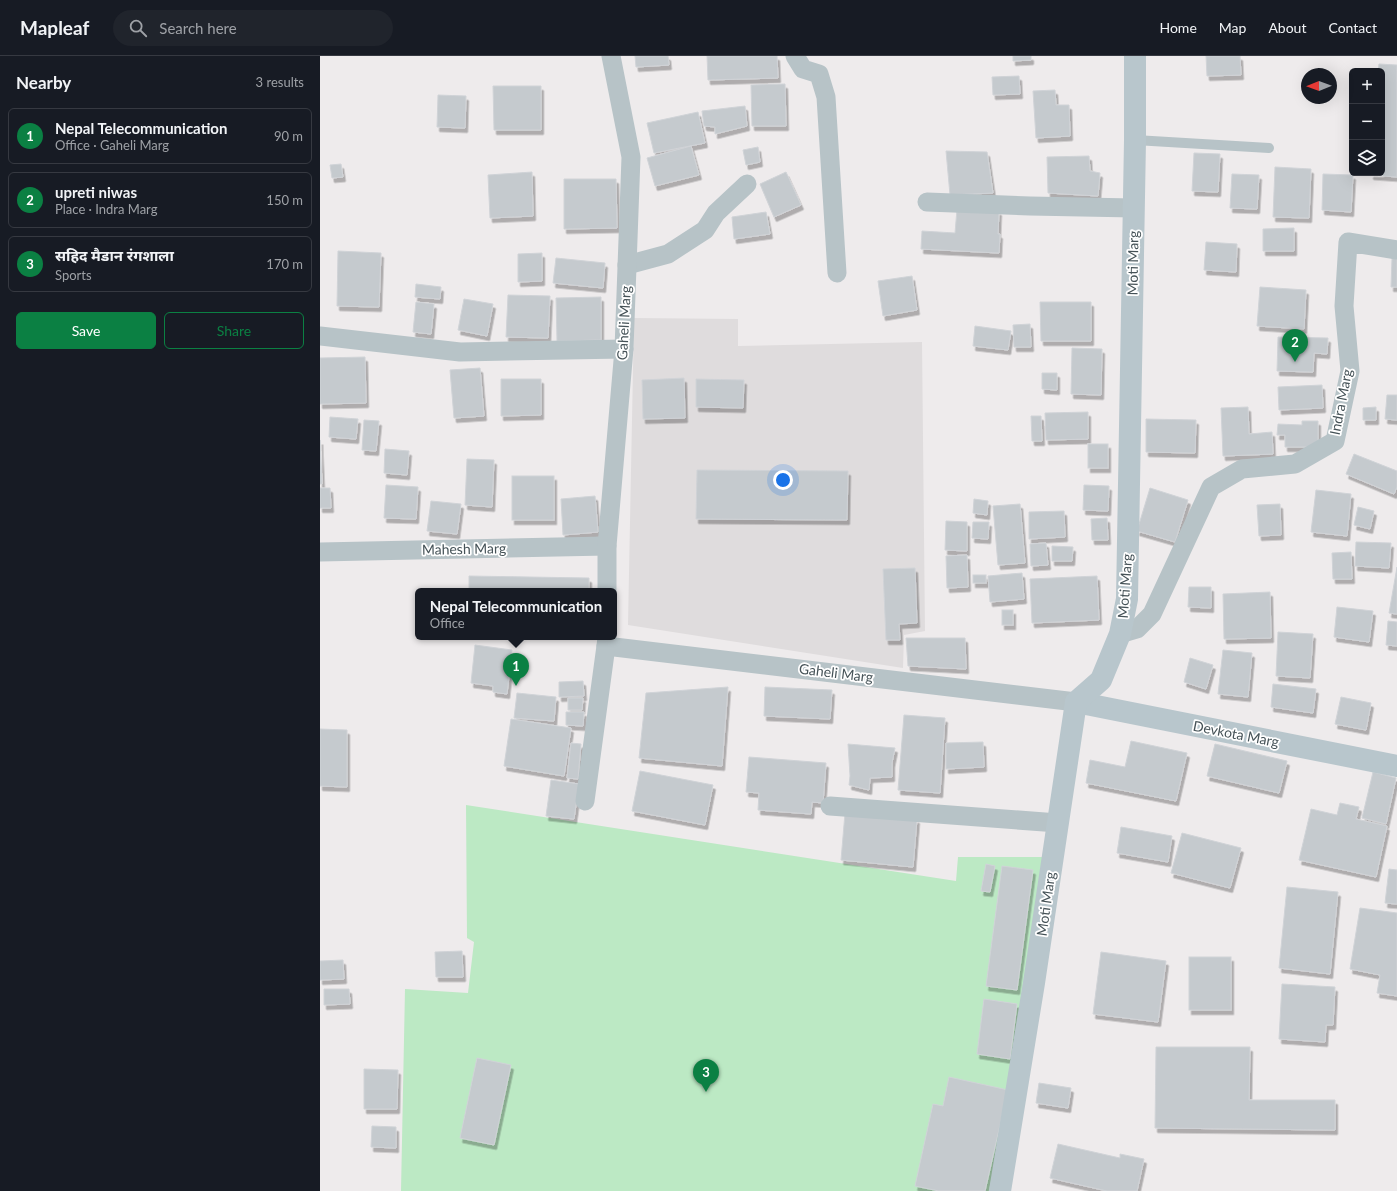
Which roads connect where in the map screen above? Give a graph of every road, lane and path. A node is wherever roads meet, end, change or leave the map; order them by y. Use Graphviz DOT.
graph roads {
  1 [pos="611,56"];
  2 [pos="796,56"];
  3 [pos="1135,56"];
  4 [pos="1135,140"];
  5 [pos="1269,148"];
  6 [pos="747,184"];
  7 [pos="927,202"];
  8 [pos="1134,208"];
  9 [pos="1397,250"];
  10 [pos="627,264"];
  11 [pos="837,273"];
  12 [pos="320,336"];
  13 [pos="624,349"];
  14 [pos="608,546"];
  15 [pos="320,552"];
  16 [pos="607,588"];
  17 [pos="1120,634"];
  18 [pos="606,642"];
  19 [pos="1076,702"];
  20 [pos="1397,766"];
  21 [pos="585,801"];
  22 [pos="830,806"];
  23 [pos="1058,823"];
  24 [pos="1000,1191"];
  1 -- 10 [label="street, Gaheli Marg"];
  2 -- 11 [label="street"];
  3 -- 4 [label="street, Moti Marg"];
  4 -- 5 [label="lane"];
  4 -- 8 [label="street, Moti Marg"];
  6 -- 10 [label="street"];
  7 -- 8 [label="street"];
  8 -- 17 [label="street, Moti Marg"];
  9 -- 17 [label="street, Indra Marg"];
  10 -- 13 [label="street, Gaheli Marg"];
  12 -- 13 [label="street"];
  13 -- 14 [label="street, Gaheli Marg"];
  14 -- 15 [label="street, Mahesh Marg"];
  14 -- 16 [label="street, Gaheli Marg"];
  17 -- 19 [label="street, Moti Marg"];
  18 -- 19 [label="street, Gaheli Marg"];
  18 -- 21 [label="street"];
  19 -- 20 [label="street, Devkota Marg"];
  19 -- 23 [label="street, Moti Marg"];
  22 -- 23 [label="street"];
  23 -- 24 [label="street, Moti Marg"];
}
